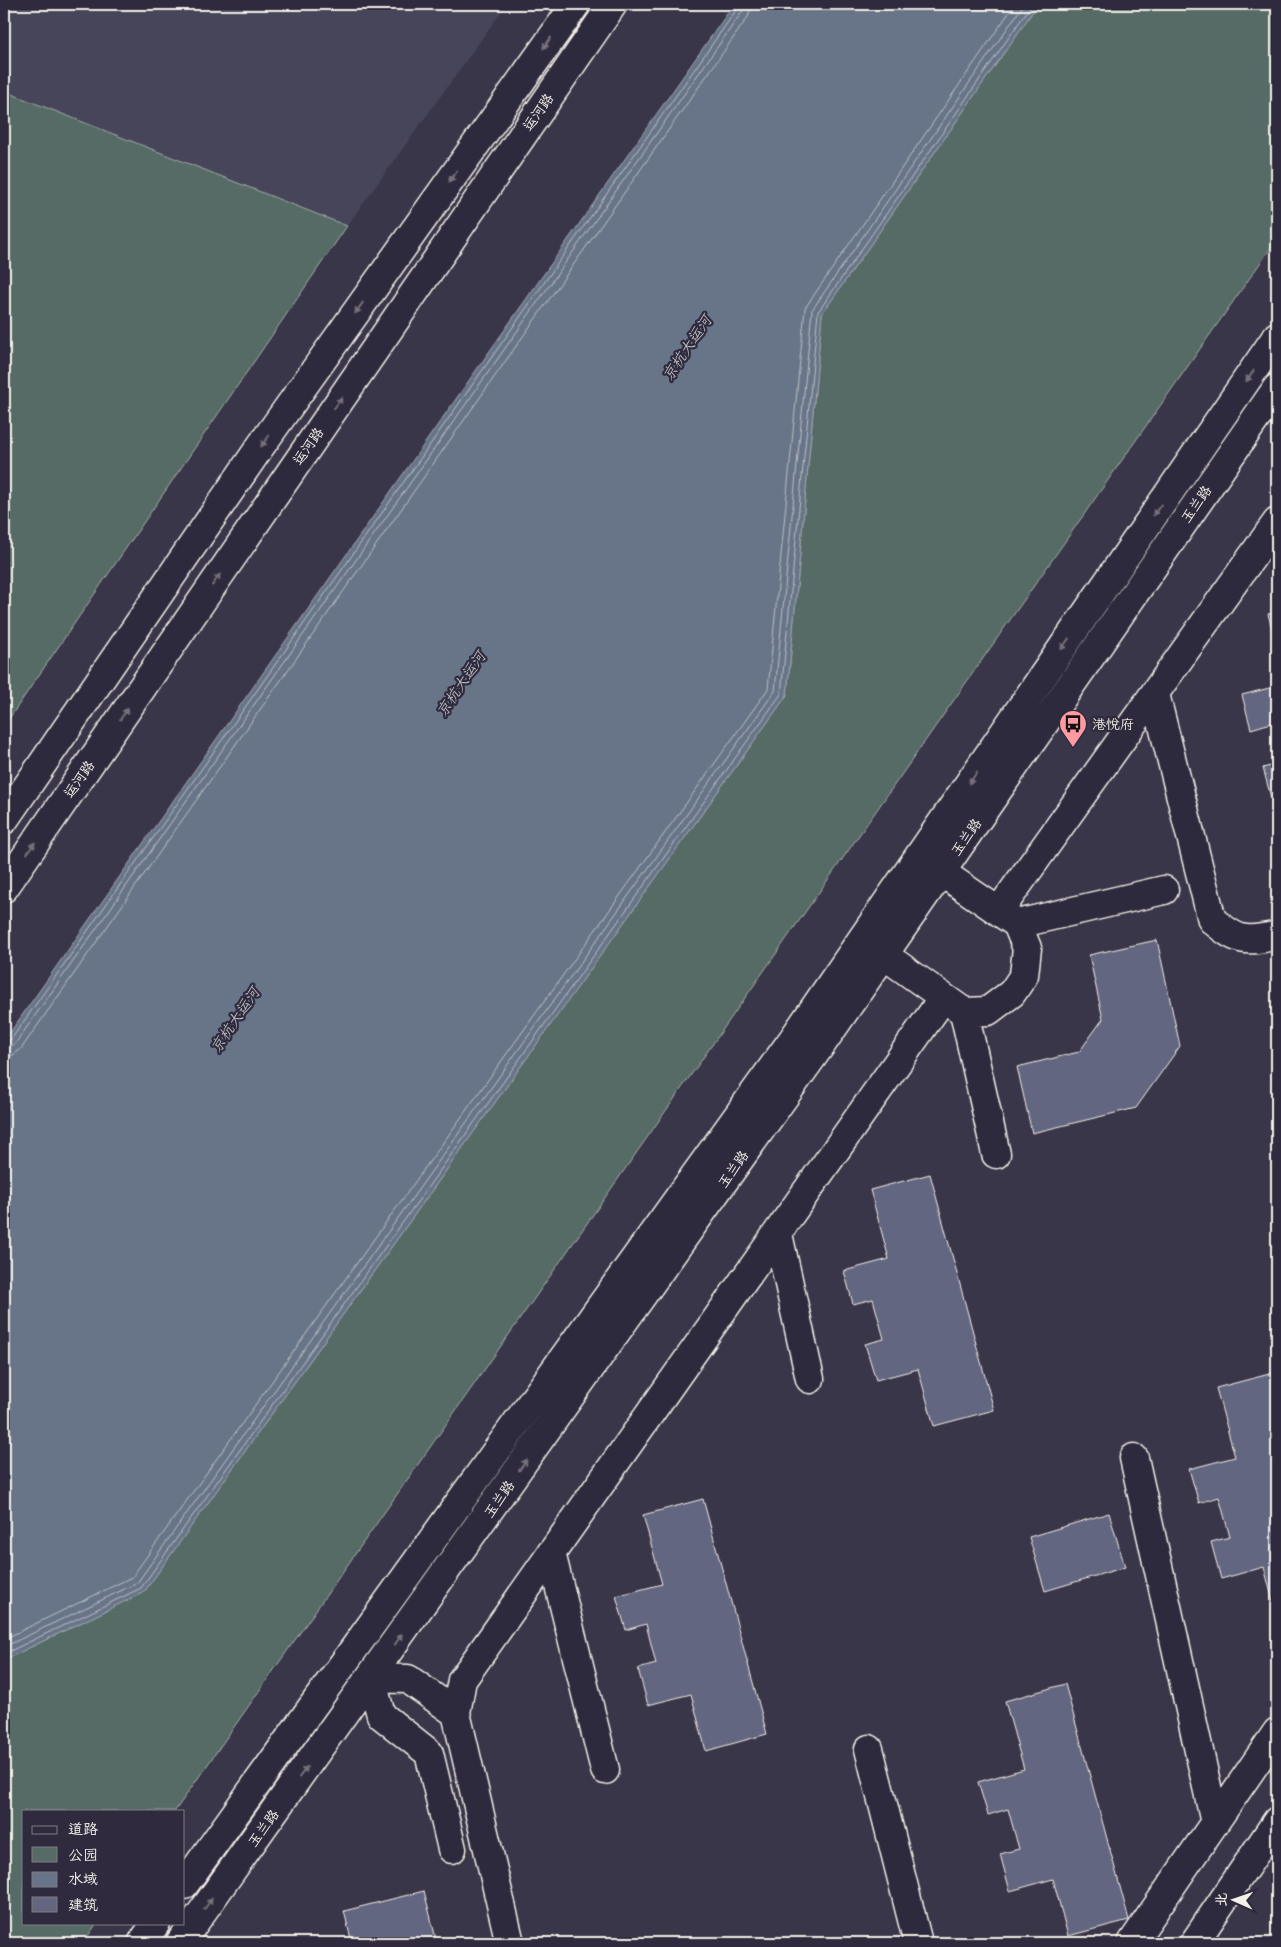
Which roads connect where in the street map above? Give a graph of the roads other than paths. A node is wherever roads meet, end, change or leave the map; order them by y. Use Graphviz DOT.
graph roads {
  1 [pos="576,4"];
  2 [pos="613,4"];
  3 [pos="1277,336"];
  4 [pos="1277,388"];
  5 [pos="1277,522"];
  6 [pos="1155,694"];
  7 [pos="4,820"];
  8 [pos="942,872"];
  9 [pos="4,888"];
  10 [pos="1164,890"];
  11 [pos="890,898"];
  12 [pos="1008,918"];
  13 [pos="1277,935"];
  14 [pos="884,955"];
  15 [pos="953,1005"];
  16 [pos="996,1154"];
  17 [pos="778,1234"];
  18 [pos="810,1379"];
  19 [pos="1134,1458"];
  20 [pos="551,1553"];
  21 [pos="371,1678"];
  22 [pos="456,1713"];
  23 [pos="1277,1732"];
  24 [pos="869,1749"];
  25 [pos="605,1770"];
  26 [pos="1277,1821"];
  27 [pos="1215,1823"];
  28 [pos="452,1849"];
  29 [pos="185,1884"];
  30 [pos="155,1924"];
  31 [pos="142,1943"];
  32 [pos="180,1943"];
  33 [pos="510,1943"];
  34 [pos="918,1943"];
  35 [pos="1132,1943"];
  36 [pos="1194,1943"];
  1 -- 7 [label="street, one-way"];
  9 -- 2 [label="street, 运河路, one-way"];
  3 -- 11 [label="street, 玉兰路, one-way"];
  4 -- 8 [label="street, 玉兰路"];
  5 -- 6 [label="street"];
  6 -- 12 [label="street"];
  6 -- 13 [label="street"];
  8 -- 11 [label="street"];
  8 -- 12 [label="street"];
  8 -- 14 [label="street, 玉兰路"];
  10 -- 12 [label="street"];
  11 -- 14 [label="street"];
  11 -- 29 [label="street, 玉兰路"];
  12 -- 15 [label="street"];
  14 -- 15 [label="street"];
  21 -- 14 [label="street, 玉兰路, one-way"];
  15 -- 16 [label="street"];
  15 -- 17 [label="street"];
  17 -- 18 [label="street"];
  17 -- 20 [label="street"];
  19 -- 27 [label="street"];
  20 -- 22 [label="street"];
  20 -- 25 [label="street"];
  21 -- 22 [label="street"];
  21 -- 28 [label="street"];
  32 -- 21 [label="street, 玉兰路, one-way"];
  22 -- 33 [label="street"];
  23 -- 27 [label="street"];
  24 -- 34 [label="street"];
  26 -- 36 [label="street"];
  27 -- 35 [label="street"];
  30 -- 31 [label="street"];
}
